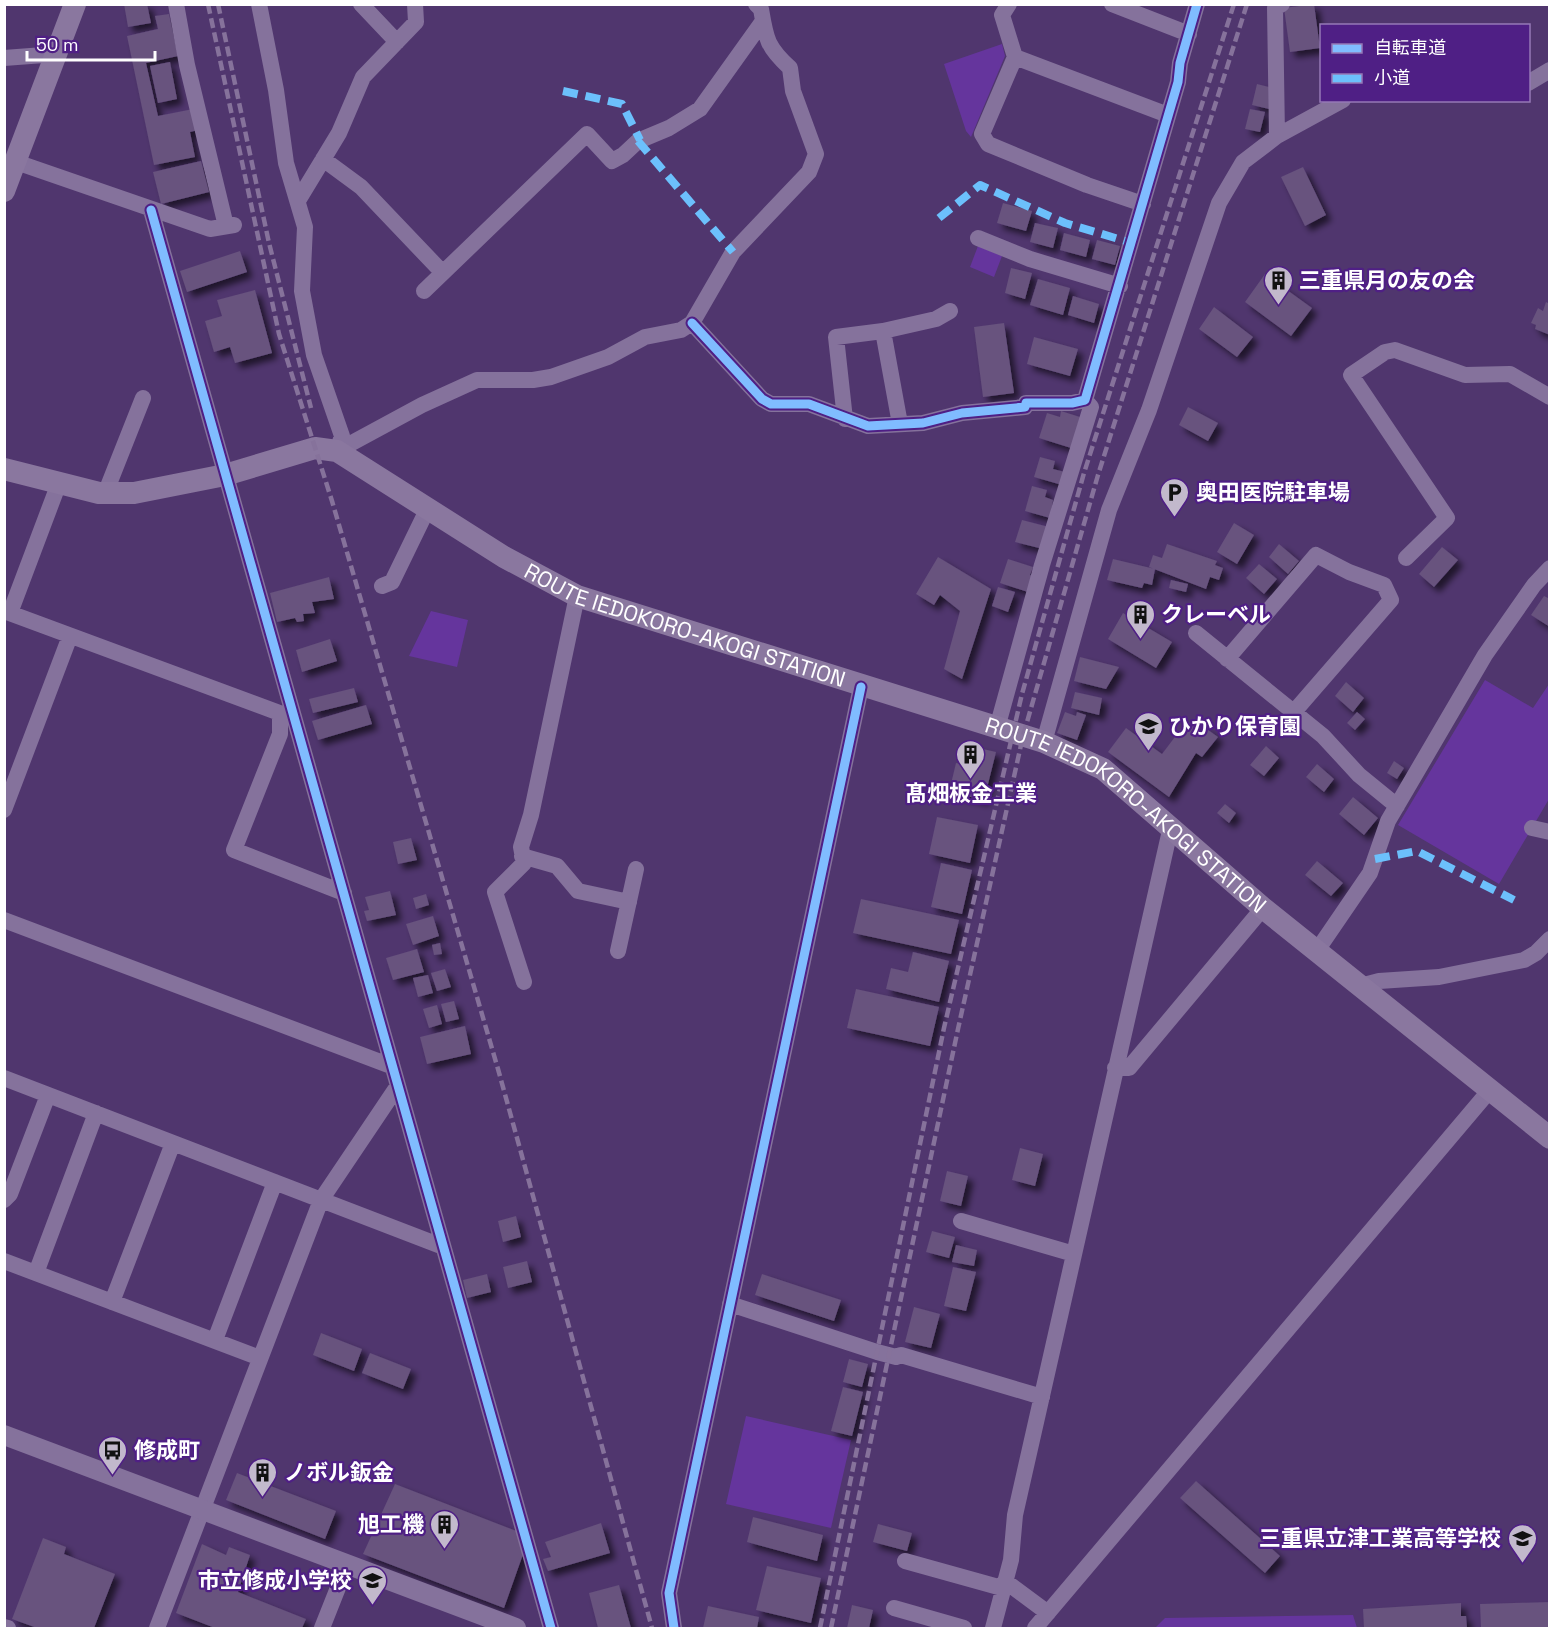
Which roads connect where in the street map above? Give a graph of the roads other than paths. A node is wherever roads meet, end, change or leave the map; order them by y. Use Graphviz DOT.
graph roads {
  1 [pos="75,4"];
  2 [pos="176,4"];
  3 [pos="259,4"];
  4 [pos="361,4"];
  5 [pos="415,4"];
  6 [pos="756,4"];
  7 [pos="1009,4"];
  8 [pos="1112,4"];
  9 [pos="1197,4"];
  10 [pos="1282,4"];
  11 [pos="763,21"];
  12 [pos="1188,34"];
  13 [pos="397,42"];
  14 [pos="57,54"];
  15 [pos="1015,57"];
  16 [pos="4,58"];
  17 [pos="1550,70"];
  18 [pos="1530,82"];
  19 [pos="1339,102"];
  20 [pos="1168,115"];
  21 [pos="1277,136"];
  22 [pos="323,159"];
  23 [pos="16,162"];
  24 [pos="4,191"];
  25 [pos="299,199"];
  26 [pos="1143,204"];
  27 [pos="151,210"];
  28 [pos="978,238"];
  29 [pos="442,272"];
  30 [pos="1120,286"];
  31 [pos="424,291"];
  32 [pos="950,311"];
  33 [pos="692,323"];
  34 [pos="883,331"];
  35 [pos="1550,397"];
  36 [pos="143,398"];
  37 [pos="1085,400"];
  38 [pos="846,419"];
  39 [pos="900,424"];
  40 [pos="337,451"];
  41 [pos="4,469"];
  42 [pos="225,475"];
  43 [pos="59,483"];
  44 [pos="105,494"];
  45 [pos="427,510"];
  46 [pos="1406,558"];
  47 [pos="1550,568"];
  48 [pos="382,586"];
  49 [pos="577,596"];
  50 [pos="7,612"];
  51 [pos="1196,633"];
  52 [pos="70,636"];
  53 [pos="1227,658"];
  54 [pos="861,687"];
  55 [pos="1293,713"];
  56 [pos="287,715"];
  57 [pos="997,728"];
  58 [pos="1044,742"];
  59 [pos="1397,806"];
  60 [pos="4,810"];
  61 [pos="1171,826"];
  62 [pos="1532,828"];
  63 [pos="1550,832"];
  64 [pos="522,856"];
  65 [pos="636,869"];
  66 [pos="344,893"];
  67 [pos="629,902"];
  68 [pos="1263,908"];
  69 [pos="4,920"];
  70 [pos="1550,939"];
  71 [pos="618,951"];
  72 [pos="1316,951"];
  73 [pos="524,982"];
  74 [pos="1360,986"];
  75 [pos="391,1066"];
  76 [pos="1115,1068"];
  77 [pos="4,1078"];
  78 [pos="397,1087"];
  79 [pos="1491,1090"];
  80 [pos="48,1095"];
  81 [pos="96,1113"];
  82 [pos="1550,1138"];
  83 [pos="173,1143"];
  84 [pos="275,1182"];
  85 [pos="4,1200"];
  86 [pos="321,1200"];
  87 [pos="960,1221"];
  88 [pos="441,1246"];
  89 [pos="1074,1254"];
  90 [pos="4,1260"];
  91 [pos="36,1273"];
  92 [pos="112,1302"];
  93 [pos="730,1304"];
  94 [pos="215,1340"];
  95 [pos="260,1358"];
  96 [pos="1042,1397"];
  97 [pos="4,1435"];
  98 [pos="203,1511"];
  99 [pos="905,1561"];
  100 [pos="347,1564"];
  101 [pos="1003,1584"];
  102 [pos="894,1608"];
  103 [pos="1048,1613"];
  104 [pos="157,1629"];
  105 [pos="322,1629"];
  106 [pos="516,1629"];
  107 [pos="551,1629"];
  108 [pos="674,1629"];
  109 [pos="964,1629"];
  110 [pos="993,1629"];
  111 [pos="1035,1629"];
  1 -- 14 [label="main road"];
  2 -- 27 [label="street"];
  3 -- 25 [label="street"];
  4 -- 13 [label="street"];
  5 -- 13 [label="street"];
  6 -- 11 [label="street"];
  7 -- 15 [label="street"];
  8 -- 12 [label="street"];
  9 -- 12 [label="street"];
  10 -- 21 [label="street"];
  11 -- 29 [label="street"];
  11 -- 33 [label="street"];
  12 -- 20 [label="street"];
  13 -- 22 [label="street"];
  14 -- 16 [label="street"];
  14 -- 23 [label="main road"];
  15 -- 20 [label="street"];
  15 -- 26 [label="street"];
  17 -- 18 [label="street"];
  19 -- 21 [label="street"];
  20 -- 26 [label="street"];
  21 -- 58 [label="street"];
  22 -- 25 [label="street"];
  22 -- 29 [label="street"];
  23 -- 24 [label="main road"];
  23 -- 27 [label="street"];
  25 -- 40 [label="street"];
  26 -- 30 [label="street"];
  27 -- 42 [label="street"];
  28 -- 30 [label="street"];
  29 -- 31 [label="street"];
  30 -- 37 [label="street"];
  32 -- 34 [label="street"];
  33 -- 38 [label="street"];
  33 -- 40 [label="street"];
  34 -- 38 [label="street"];
  34 -- 39 [label="street"];
  35 -- 46 [label="street"];
  36 -- 44 [label="street"];
  37 -- 39 [label="street"];
  37 -- 57 [label="street"];
  38 -- 39 [label="street"];
  40 -- 42 [label="main road"];
  40 -- 45 [label="main road, ROUTE IEDOKORO-AKOGI STATION"];
  41 -- 43 [label="main road"];
  42 -- 44 [label="main road"];
  42 -- 56 [label="street"];
  43 -- 44 [label="main road"];
  43 -- 50 [label="street"];
  45 -- 48 [label="street"];
  45 -- 49 [label="main road, ROUTE IEDOKORO-AKOGI STATION"];
  47 -- 59 [label="street"];
  49 -- 54 [label="main road, ROUTE IEDOKORO-AKOGI STATION"];
  49 -- 64 [label="street"];
  50 -- 52 [label="street"];
  51 -- 53 [label="street"];
  52 -- 56 [label="street"];
  52 -- 60 [label="street"];
  53 -- 55 [label="street"];
  53 -- 55 [label="street"];
  54 -- 57 [label="main road, ROUTE IEDOKORO-AKOGI STATION"];
  54 -- 93 [label="street"];
  55 -- 59 [label="street"];
  56 -- 66 [label="street"];
  56 -- 66 [label="street"];
  57 -- 58 [label="main road, ROUTE IEDOKORO-AKOGI STATION"];
  58 -- 61 [label="main road, ROUTE IEDOKORO-AKOGI STATION"];
  59 -- 72 [label="street"];
  61 -- 68 [label="main road, ROUTE IEDOKORO-AKOGI STATION"];
  61 -- 76 [label="street"];
  62 -- 63 [label="street"];
  64 -- 67 [label="street"];
  64 -- 73 [label="street"];
  65 -- 67 [label="street"];
  66 -- 75 [label="street"];
  67 -- 71 [label="street"];
  68 -- 72 [label="main road, ROUTE IEDOKORO-AKOGI STATION"];
  68 -- 76 [label="street"];
  69 -- 75 [label="street"];
  70 -- 74 [label="street"];
  72 -- 74 [label="main road, ROUTE IEDOKORO-AKOGI STATION"];
  74 -- 79 [label="main road, ROUTE IEDOKORO-AKOGI STATION"];
  75 -- 78 [label="street"];
  76 -- 89 [label="street"];
  77 -- 80 [label="street"];
  78 -- 86 [label="street"];
  78 -- 88 [label="street"];
  79 -- 82 [label="main road, ROUTE IEDOKORO-AKOGI STATION"];
  79 -- 103 [label="street"];
  80 -- 81 [label="street"];
  80 -- 85 [label="street"];
  81 -- 83 [label="street"];
  81 -- 91 [label="street"];
  83 -- 84 [label="street"];
  83 -- 92 [label="street"];
  84 -- 86 [label="street"];
  84 -- 94 [label="street"];
  86 -- 88 [label="street"];
  86 -- 95 [label="street"];
  87 -- 89 [label="street"];
  88 -- 107 [label="street"];
  89 -- 96 [label="street"];
  90 -- 91 [label="street"];
  91 -- 92 [label="street"];
  92 -- 94 [label="street"];
  93 -- 96 [label="street"];
  93 -- 108 [label="street"];
  94 -- 95 [label="street"];
  95 -- 98 [label="street"];
  96 -- 101 [label="street"];
  97 -- 98 [label="street"];
  98 -- 100 [label="street"];
  98 -- 104 [label="street"];
  99 -- 101 [label="street"];
  100 -- 105 [label="street"];
  100 -- 106 [label="street"];
  101 -- 103 [label="street"];
  101 -- 110 [label="street"];
  102 -- 109 [label="street"];
  103 -- 111 [label="street"];
}
